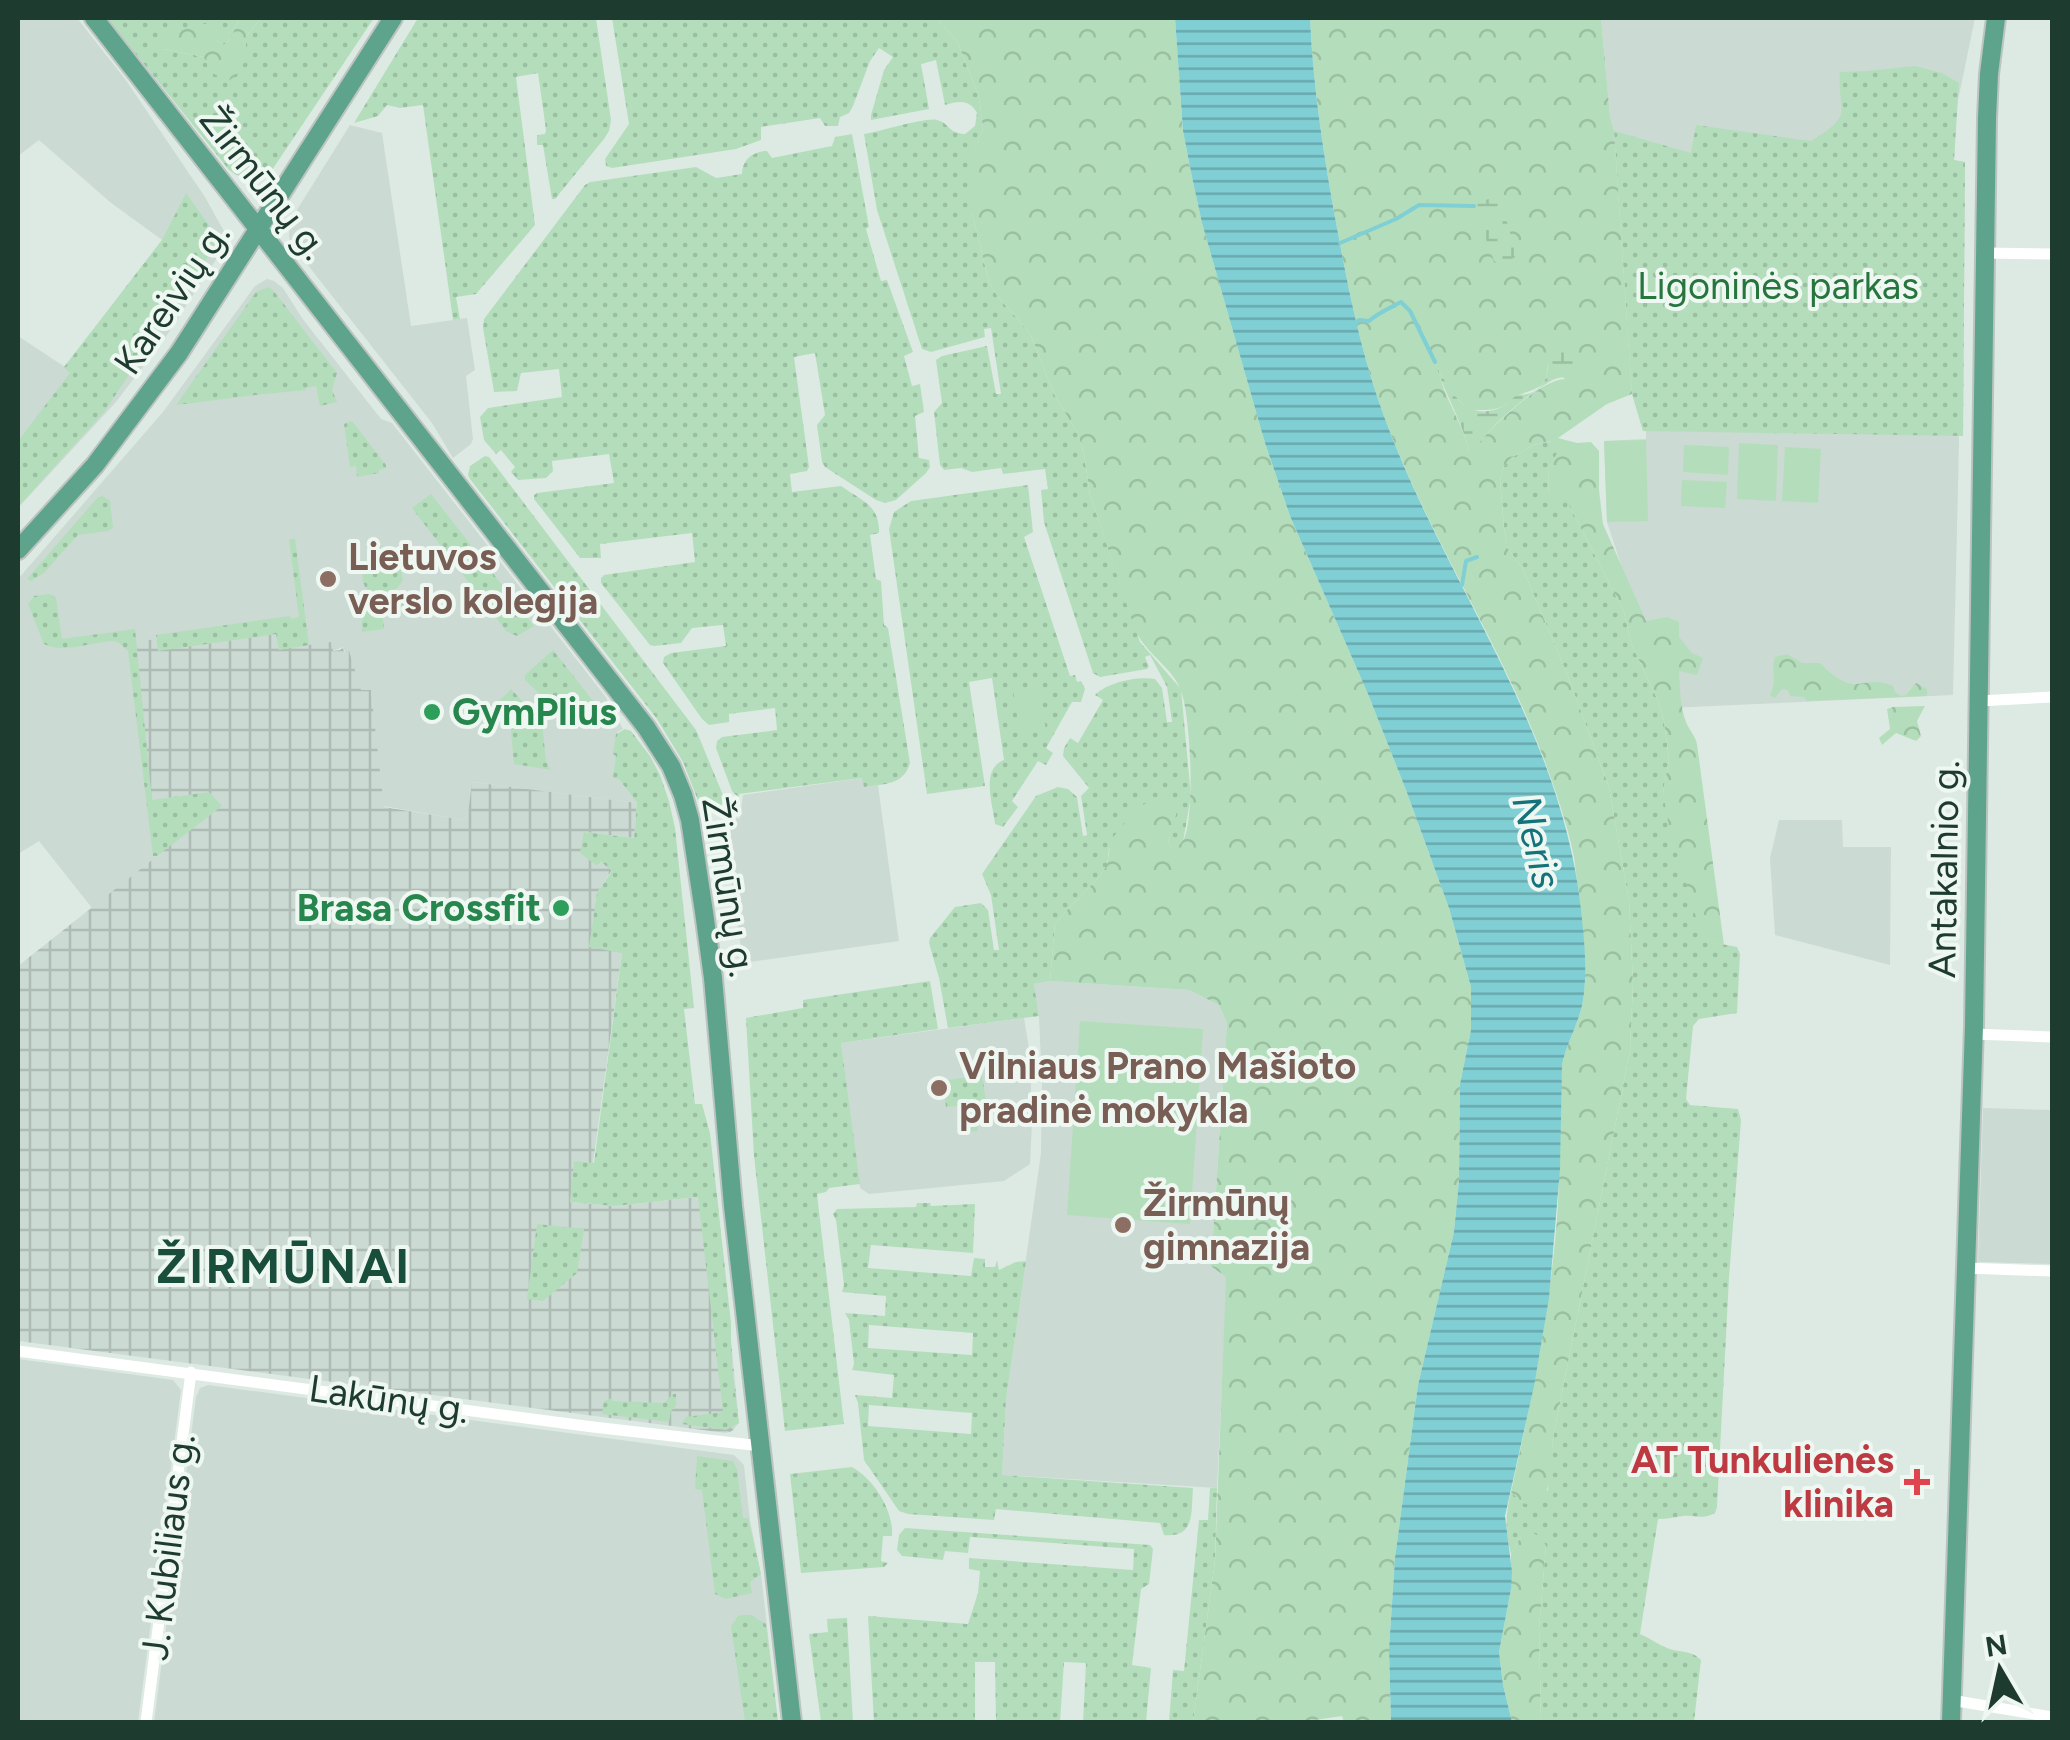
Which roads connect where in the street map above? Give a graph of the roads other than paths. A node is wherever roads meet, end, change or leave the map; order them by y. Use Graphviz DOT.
graph roads {
  1 [pos="94,18"];
  2 [pos="394,18"];
  3 [pos="1996,18"];
  4 [pos="258,228"];
  5 [pos="1984,253"];
  6 [pos="2052,254"];
  7 [pos="18,550"];
  8 [pos="2052,698"];
  9 [pos="1979,701"];
  10 [pos="1974,1034"];
  11 [pos="2052,1036"];
  12 [pos="1966,1268"];
  13 [pos="2052,1271"];
  14 [pos="18,1351"];
  15 [pos="191,1372"];
  16 [pos="761,1446"];
  17 [pos="1951,1700"];
  18 [pos="2052,1717"];
  19 [pos="146,1722"];
  20 [pos="792,1722"];
  21 [pos="1951,1722"];
  1 -- 4 [label="main road, Žirmūnų g."];
  2 -- 4 [label="main road, Kareivių g."];
  3 -- 5 [label="main road, Antakalnio g."];
  4 -- 7 [label="main road, Kareivių g."];
  4 -- 16 [label="main road, Žirmūnų g."];
  5 -- 6 [label="street"];
  5 -- 9 [label="main road, Antakalnio g."];
  8 -- 9 [label="street"];
  9 -- 10 [label="main road, Antakalnio g."];
  10 -- 11 [label="street"];
  10 -- 12 [label="main road, Antakalnio g."];
  12 -- 13 [label="street"];
  12 -- 17 [label="main road, Antakalnio g."];
  14 -- 15 [label="street, Lakūnų g."];
  15 -- 16 [label="street, Lakūnų g."];
  15 -- 19 [label="street, J. Kubiliaus g."];
  16 -- 20 [label="main road, Žirmūnų g."];
  17 -- 18 [label="street"];
  17 -- 21 [label="main road, Antakalnio g."];
}
